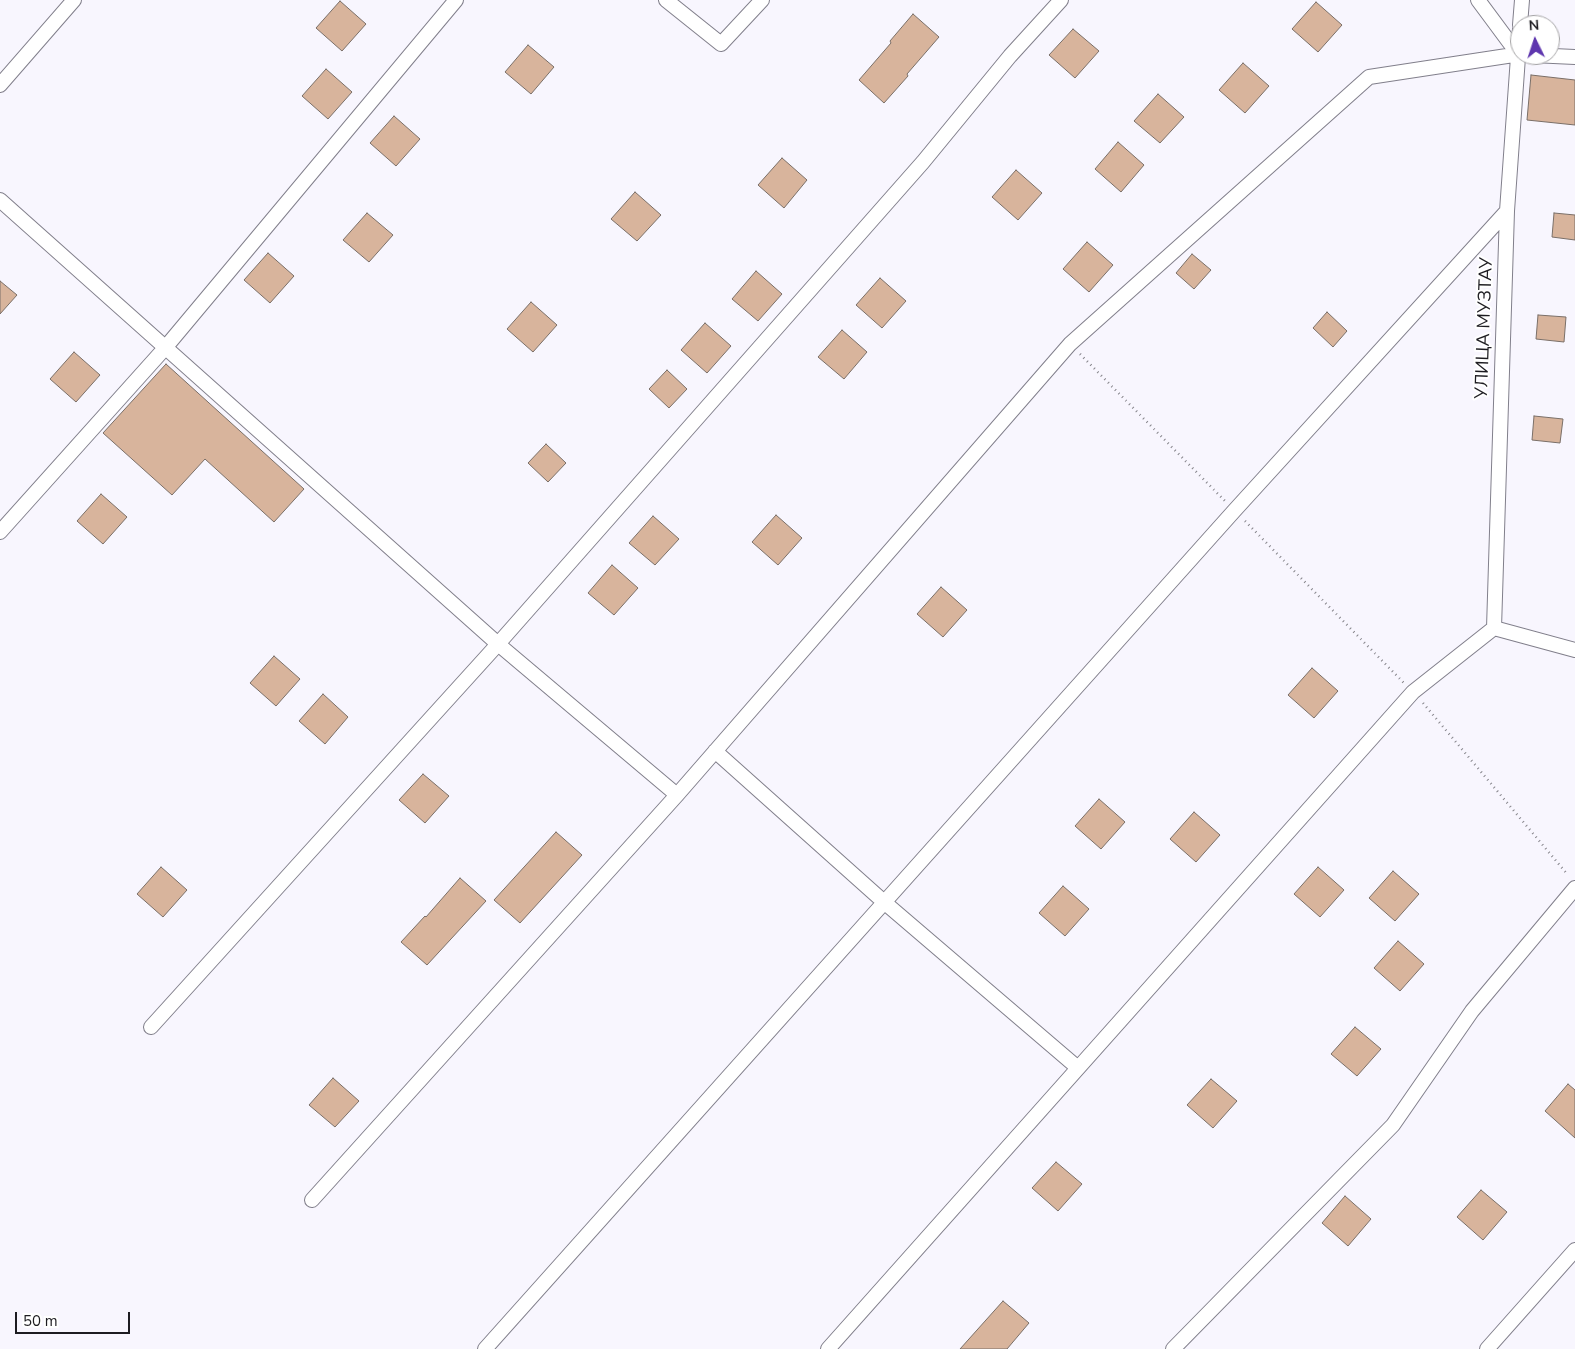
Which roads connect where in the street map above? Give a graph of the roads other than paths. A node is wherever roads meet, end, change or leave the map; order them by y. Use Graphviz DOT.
graph roads {
  1 [pos="74,0"];
  2 [pos="456,0"];
  3 [pos="666,0"];
  4 [pos="762,0"];
  5 [pos="1061,0"];
  6 [pos="1478,0"];
  7 [pos="1522,0"];
  8 [pos="1521,15"];
  9 [pos="1510,42"];
  10 [pos="1510,55"];
  11 [pos="1560,56"];
  12 [pos="1575,57"];
  13 [pos="1518,65"];
  14 [pos="0,85"];
  15 [pos="0,200"];
  16 [pos="1507,211"];
  17 [pos="165,348"];
  18 [pos="0,532"];
  19 [pos="1494,628"];
  20 [pos="498,644"];
  21 [pos="1575,650"];
  22 [pos="715,751"];
  23 [pos="677,795"];
  24 [pos="1572,882"];
  25 [pos="884,902"];
  26 [pos="151,1027"];
  27 [pos="1078,1068"];
  28 [pos="312,1200"];
  29 [pos="1575,1250"];
  30 [pos="485,1349"];
  31 [pos="828,1349"];
  32 [pos="1173,1349"];
  33 [pos="1487,1349"];
  1 -- 14 [label="street"];
  2 -- 17 [label="street"];
  3 -- 4 [label="street"];
  5 -- 20 [label="street"];
  6 -- 9 [label="street"];
  7 -- 8 [label="street"];
  10 -- 22 [label="street"];
  11 -- 12 [label="street"];
  13 -- 16 [label="street, УЛИЦА МУЗТАУ"];
  15 -- 17 [label="street"];
  16 -- 19 [label="street, УЛИЦА МУЗТАУ"];
  16 -- 25 [label="street"];
  17 -- 18 [label="street"];
  17 -- 20 [label="street"];
  19 -- 21 [label="street"];
  19 -- 27 [label="street"];
  20 -- 23 [label="street"];
  20 -- 26 [label="street"];
  22 -- 23 [label="street"];
  22 -- 25 [label="street"];
  23 -- 28 [label="street"];
  24 -- 32 [label="street"];
  25 -- 27 [label="street"];
  25 -- 30 [label="street"];
  27 -- 31 [label="street"];
  29 -- 33 [label="street"];
}
